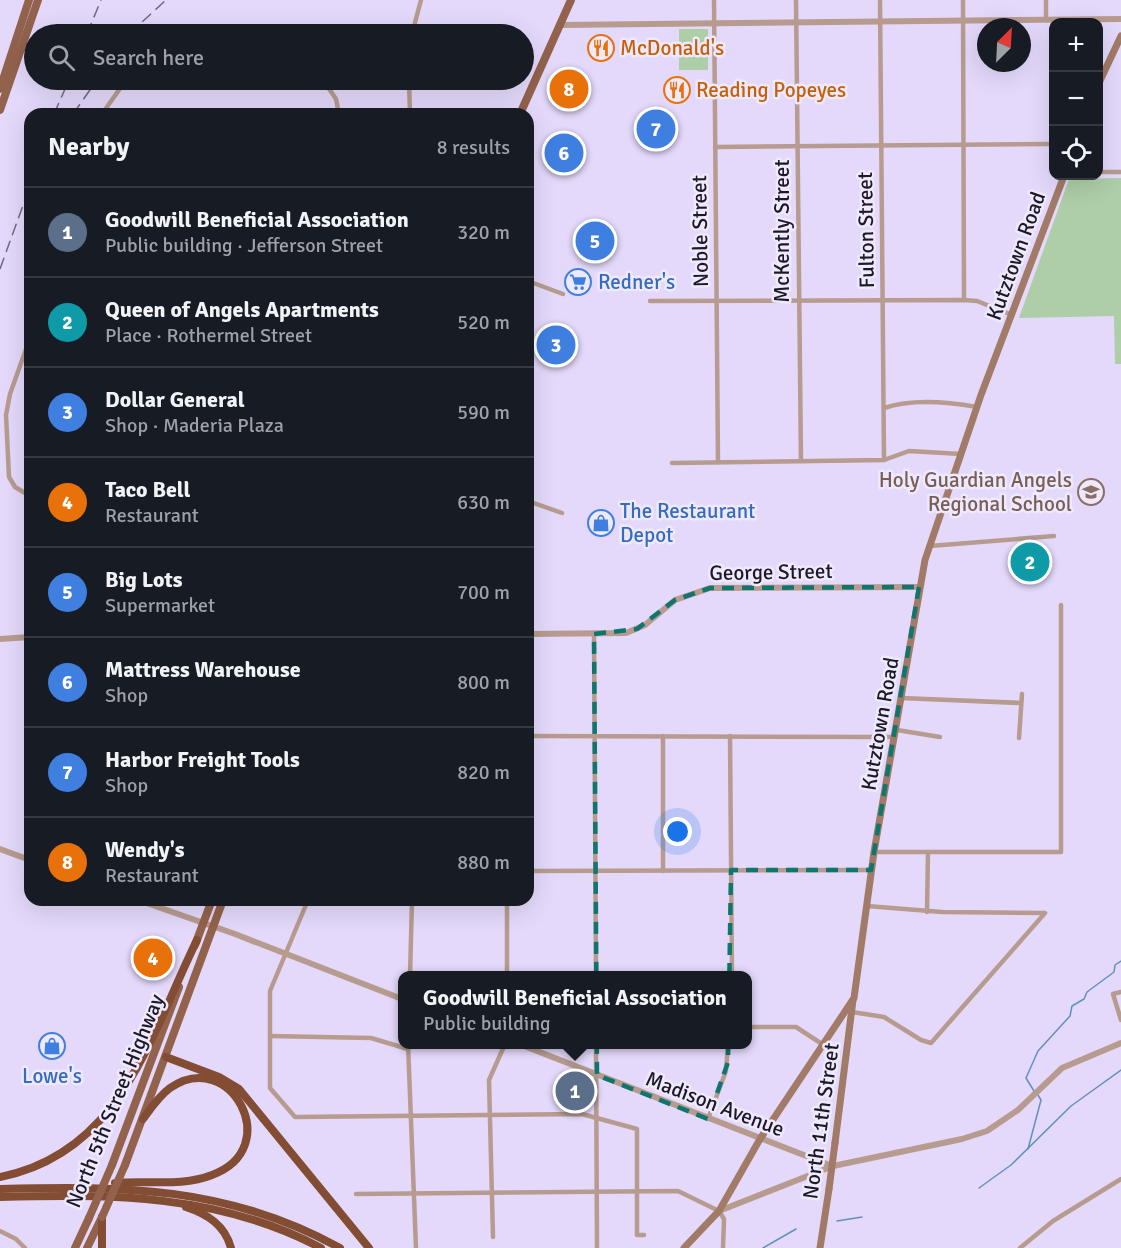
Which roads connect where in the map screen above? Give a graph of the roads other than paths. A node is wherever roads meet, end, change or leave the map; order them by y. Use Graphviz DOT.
graph roads {
  1 [pos="29,0"];
  2 [pos="38,0"];
  3 [pos="421,0"];
  4 [pos="571,0"];
  5 [pos="714,0"];
  6 [pos="796,0"];
  7 [pos="880,0"];
  8 [pos="963,0"];
  9 [pos="1046,0"];
  10 [pos="1121,19"];
  11 [pos="1046,20"];
  12 [pos="964,21"];
  13 [pos="880,22"];
  14 [pos="796,23"];
  15 [pos="30,24"];
  16 [pos="415,24"];
  17 [pos="714,24"];
  18 [pos="560,25"];
  19 [pos="1121,36"];
  20 [pos="24,41"];
  21 [pos="1103,74"];
  22 [pos="534,83"];
  23 [pos="0,90"];
  24 [pos="119,90"];
  25 [pos="330,90"];
  26 [pos="410,90"];
  27 [pos="531,90"];
  28 [pos="106,108"];
  29 [pos="338,108"];
  30 [pos="410,108"];
  31 [pos="523,108"];
  32 [pos="0,110"];
  33 [pos="1049,144"];
  34 [pos="964,145"];
  35 [pos="798,146"];
  36 [pos="882,146"];
  37 [pos="715,147"];
  38 [pos="1103,172"];
  39 [pos="1121,172"];
  40 [pos="1063,180"];
  41 [pos="534,283"];
  42 [pos="563,294"];
  43 [pos="883,298"];
  44 [pos="799,300"];
  45 [pos="964,300"];
  46 [pos="650,301"];
  47 [pos="717,301"];
  48 [pos="1012,315"];
  49 [pos="24,355"];
  50 [pos="977,407"];
  51 [pos="884,408"];
  52 [pos="961,454"];
  53 [pos="884,460"];
  54 [pos="801,461"];
  55 [pos="718,462"];
  56 [pos="672,463"];
  57 [pos="24,492"];
  58 [pos="534,503"];
  59 [pos="562,513"];
  60 [pos="1054,536"];
  61 [pos="930,546"];
  62 [pos="919,587"];
  63 [pos="1061,605"];
  64 [pos="534,634"];
  65 [pos="594,634"];
  66 [pos="24,637"];
  67 [pos="0,639"];
  68 [pos="1022,694"];
  69 [pos="901,698"];
  70 [pos="1021,703"];
  71 [pos="896,734"];
  72 [pos="534,736"];
  73 [pos="594,736"];
  74 [pos="663,736"];
  75 [pos="730,736"];
  76 [pos="940,737"];
  77 [pos="1019,738"];
  78 [pos="0,849"];
  79 [pos="874,852"];
  80 [pos="928,852"];
  81 [pos="24,858"];
  82 [pos="731,870"];
  83 [pos="872,870"];
  84 [pos="534,871"];
  85 [pos="663,871"];
  86 [pos="595,872"];
  87 [pos="154,906"];
  88 [pos="210,906"];
  89 [pos="221,906"];
  90 [pos="305,906"];
  91 [pos="412,906"];
  92 [pos="507,906"];
  93 [pos="867,906"];
  94 [pos="927,912"];
  95 [pos="203,924"];
  96 [pos="212,927"];
  97 [pos="197,940"];
  98 [pos="284,954"];
  99 [pos="410,971"];
  100 [pos="507,971"];
  101 [pos="596,971"];
  102 [pos="732,971"];
  103 [pos="1121,992"];
  104 [pos="398,997"];
  105 [pos="854,998"];
  106 [pos="852,1012"];
  107 [pos="1121,1020"];
  108 [pos="752,1027"];
  109 [pos="270,1036"];
  110 [pos="1121,1043"];
  111 [pos="822,1044"];
  112 [pos="398,1045"];
  113 [pos="408,1049"];
  114 [pos="503,1049"];
  115 [pos="532,1049"];
  116 [pos="596,1049"];
  117 [pos="728,1049"];
  118 [pos="153,1057"];
  119 [pos="166,1057"];
  120 [pos="597,1075"];
  121 [pos="488,1114"];
  122 [pos="413,1116"];
  123 [pos="597,1118"];
  124 [pos="143,1119"];
  125 [pos="708,1119"];
  126 [pos="760,1139"];
  127 [pos="832,1166"];
  128 [pos="0,1177"];
  129 [pos="1121,1179"];
  130 [pos="82,1187"];
  131 [pos="0,1189"];
  132 [pos="638,1191"];
  133 [pos="597,1192"];
  134 [pos="414,1193"];
  135 [pos="493,1193"];
  136 [pos="356,1194"];
  137 [pos="0,1197"];
  138 [pos="165,1200"];
  139 [pos="719,1211"];
  140 [pos="102,1217"];
  141 [pos="0,1231"];
  142 [pos="644,1235"];
  143 [pos="493,1237"];
  144 [pos="25,1248"];
  145 [pos="75,1248"];
  146 [pos="87,1248"];
  147 [pos="102,1248"];
  148 [pos="231,1248"];
  149 [pos="321,1248"];
  150 [pos="340,1248"];
  151 [pos="369,1248"];
  152 [pos="416,1248"];
  153 [pos="597,1248"];
  154 [pos="684,1248"];
  155 [pos="723,1248"];
  156 [pos="820,1248"];
  157 [pos="1020,1248"];
  1 -- 23 [label="main road"];
  2 -- 15 [label="main road"];
  3 -- 16 [label="street"];
  4 -- 18 [label="main road"];
  5 -- 17 [label="street, Noble Street"];
  6 -- 14 [label="street, McKently Street"];
  7 -- 13 [label="street, Fulton Street"];
  8 -- 12 [label="street"];
  9 -- 11 [label="street"];
  10 -- 11 [label="street"];
  11 -- 12 [label="street"];
  12 -- 13 [label="street"];
  12 -- 34 [label="street"];
  13 -- 14 [label="street"];
  13 -- 36 [label="street, Fulton Street"];
  14 -- 17 [label="street"];
  14 -- 35 [label="street, McKently Street"];
  17 -- 18 [label="street"];
  17 -- 37 [label="street, Noble Street"];
  18 -- 22 [label="main road"];
  19 -- 21 [label="main road"];
  20 -- 32 [label="main road"];
  24 -- 28 [label="street"];
  25 -- 29 [label="street"];
  26 -- 30 [label="street"];
  27 -- 31 [label="main road"];
  33 -- 34 [label="street"];
  34 -- 36 [label="street"];
  34 -- 45 [label="street"];
  35 -- 36 [label="street"];
  35 -- 37 [label="street"];
  35 -- 44 [label="street, McKently Street"];
  36 -- 43 [label="street, Fulton Street"];
  37 -- 47 [label="street, Noble Street"];
  38 -- 39 [label="street"];
  40 -- 48 [label="main road, Kutztown Road"];
  41 -- 42 [label="street"];
  43 -- 44 [label="street"];
  43 -- 45 [label="street"];
  43 -- 51 [label="street, Fulton Street"];
  44 -- 47 [label="street"];
  44 -- 54 [label="street, McKently Street"];
  45 -- 48 [label="street"];
  46 -- 47 [label="street"];
  47 -- 55 [label="street, Noble Street"];
  48 -- 50 [label="main road, Kutztown Road"];
  49 -- 57 [label="street"];
  50 -- 51 [label="street"];
  50 -- 52 [label="main road, Kutztown Road"];
  51 -- 53 [label="street, Fulton Street"];
  52 -- 53 [label="street"];
  52 -- 61 [label="main road, Kutztown Road"];
  53 -- 54 [label="street"];
  54 -- 55 [label="street"];
  55 -- 56 [label="street"];
  58 -- 59 [label="street"];
  60 -- 61 [label="street"];
  61 -- 62 [label="main road, Kutztown Road"];
  62 -- 65 [label="street, George Street"];
  62 -- 69 [label="main road, Kutztown Road"];
  63 -- 80 [label="street"];
  64 -- 65 [label="street, George Street"];
  65 -- 73 [label="street"];
  66 -- 67 [label="street"];
  68 -- 70 [label="street"];
  69 -- 70 [label="street"];
  69 -- 71 [label="main road, Kutztown Road"];
  70 -- 77 [label="street"];
  71 -- 75 [label="street"];
  71 -- 76 [label="street"];
  71 -- 79 [label="main road, Kutztown Road"];
  72 -- 73 [label="street"];
  73 -- 74 [label="street"];
  73 -- 86 [label="street"];
  74 -- 75 [label="street"];
  74 -- 85 [label="street"];
  75 -- 82 [label="street"];
  78 -- 81 [label="street"];
  79 -- 80 [label="street"];
  79 -- 83 [label="main road, Kutztown Road"];
  80 -- 94 [label="street"];
  82 -- 83 [label="street"];
  82 -- 85 [label="street"];
  82 -- 102 [label="street"];
  83 -- 93 [label="main road, Kutztown Road"];
  84 -- 86 [label="street"];
  85 -- 86 [label="street"];
  86 -- 101 [label="street"];
  87 -- 95 [label="street"];
  88 -- 95 [label="main road, North 5th Street Highway"];
  89 -- 96 [label="main road, North 5th Street Highway"];
  90 -- 98 [label="street"];
  91 -- 99 [label="street"];
  92 -- 100 [label="street"];
  93 -- 94 [label="street"];
  93 -- 105 [label="main road, Kutztown Road"];
  94 -- 106 [label="street"];
  95 -- 96 [label="street"];
  95 -- 97 [label="main road, North 5th Street Highway"];
  96 -- 98 [label="street"];
  96 -- 119 [label="main road, North 5th Street Highway"];
  97 -- 118 [label="main road, North 5th Street Highway"];
  97 -- 128 [label="highway"];
  98 -- 104 [label="street"];
  98 -- 109 [label="street"];
  103 -- 107 [label="street"];
  105 -- 106 [label="main road, North 11th Street"];
  105 -- 111 [label="main road, Kutztown Road"];
  106 -- 156 [label="main road, North 11th Street, bridge"];
  108 -- 111 [label="street"];
  109 -- 112 [label="street"];
  109 -- 122 [label="street"];
  110 -- 127 [label="street"];
  111 -- 126 [label="main road, Kutztown Road"];
  113 -- 122 [label="street"];
  114 -- 121 [label="street"];
  115 -- 120 [label="street, Madison Avenue"];
  116 -- 120 [label="street"];
  117 -- 125 [label="street"];
  118 -- 119 [label="main road"];
  118 -- 145 [label="main road, North 5th Street Highway, bridge"];
  119 -- 124 [label="main road, North 5th Street Highway"];
  119 -- 151 [label="highway"];
  120 -- 123 [label="street"];
  120 -- 125 [label="street, Madison Avenue"];
  121 -- 122 [label="street"];
  121 -- 123 [label="street"];
  121 -- 135 [label="street"];
  122 -- 134 [label="street"];
  123 -- 132 [label="street"];
  123 -- 133 [label="street"];
  124 -- 130 [label="highway"];
  124 -- 140 [label="main road, North 5th Street Highway, bridge"];
  125 -- 126 [label="street, Madison Avenue"];
  126 -- 127 [label="street, Madison Avenue"];
  126 -- 139 [label="main road, Kutztown Road"];
  127 -- 139 [label="street"];
  129 -- 157 [label="street"];
  130 -- 131 [label="highway"];
  130 -- 150 [label="highway"];
  132 -- 133 [label="street"];
  132 -- 139 [label="street"];
  132 -- 142 [label="street"];
  133 -- 135 [label="street"];
  133 -- 153 [label="street"];
  134 -- 135 [label="street"];
  134 -- 136 [label="street"];
  134 -- 152 [label="street"];
  135 -- 143 [label="street"];
  137 -- 138 [label="highway"];
  138 -- 148 [label="highway"];
  138 -- 149 [label="highway"];
  139 -- 154 [label="main road, Kutztown Road"];
  139 -- 155 [label="street"];
  140 -- 146 [label="main road, North 5th Street Highway"];
  140 -- 147 [label="highway"];
  141 -- 144 [label="street"];
}
